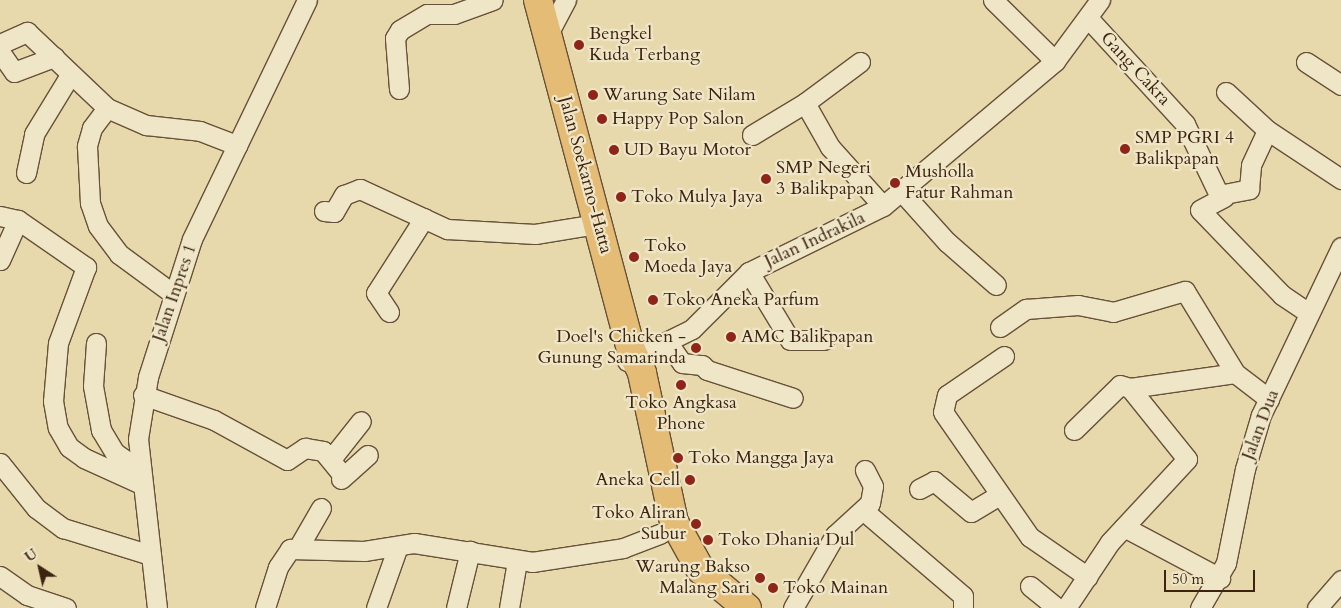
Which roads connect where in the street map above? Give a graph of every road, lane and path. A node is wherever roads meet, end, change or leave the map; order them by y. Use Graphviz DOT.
graph roads {
  1 [pos="307,0"];
  2 [pos="493,0"];
  3 [pos="538,0"];
  4 [pos="566,0"];
  5 [pos="993,0"];
  6 [pos="1100,0"];
  7 [pos="1088,18"];
  8 [pos="547,36"];
  9 [pos="0,44"];
  10 [pos="0,52"];
  11 [pos="54,57"];
  12 [pos="1055,61"];
  13 [pos="860,62"];
  14 [pos="1306,62"];
  15 [pos="70,75"];
  16 [pos="1341,85"];
  17 [pos="400,89"];
  18 [pos="1226,92"];
  19 [pos="805,103"];
  20 [pos="107,108"];
  21 [pos="1267,130"];
  22 [pos="752,135"];
  23 [pos="237,144"];
  24 [pos="26,173"];
  25 [pos="1341,179"];
  26 [pos="901,191"];
  27 [pos="1224,197"];
  28 [pos="883,206"];
  29 [pos="324,211"];
  30 [pos="9,218"];
  31 [pos="424,218"];
  32 [pos="597,224"];
  33 [pos="1341,247"];
  34 [pos="0,260"];
  35 [pos="749,272"];
  36 [pos="996,285"];
  37 [pos="172,294"];
  38 [pos="389,312"];
  39 [pos="1309,313"];
  40 [pos="1000,327"];
  41 [pos="824,340"];
  42 [pos="668,343"];
  43 [pos="96,344"];
  44 [pos="632,356"];
  45 [pos="1004,356"];
  46 [pos="1236,373"];
  47 [pos="1130,388"];
  48 [pos="143,395"];
  49 [pos="793,398"];
  50 [pos="1269,399"];
  51 [pos="361,422"];
  52 [pos="1074,430"];
  53 [pos="368,455"];
  54 [pos="331,459"];
  55 [pos="0,463"];
  56 [pos="865,470"];
  57 [pos="141,477"];
  58 [pos="919,489"];
  59 [pos="999,495"];
  60 [pos="321,508"];
  61 [pos="864,511"];
  62 [pos="1124,527"];
  63 [pos="660,534"];
  64 [pos="298,548"];
  65 [pos="397,549"];
  66 [pos="470,552"];
  67 [pos="151,555"];
  68 [pos="517,561"];
  69 [pos="0,576"];
  70 [pos="1088,577"];
  71 [pos="1220,578"];
  72 [pos="1341,580"];
  73 [pos="1030,586"];
  74 [pos="66,608"];
  75 [pos="157,608"];
  76 [pos="265,608"];
  77 [pos="376,608"];
  78 [pos="456,608"];
  79 [pos="509,608"];
  80 [pos="722,608"];
  81 [pos="747,608"];
  82 [pos="793,608"];
  83 [pos="963,608"];
  84 [pos="1057,608"];
  85 [pos="1066,608"];
  86 [pos="1200,608"];
  87 [pos="1317,608"];
  1 -- 23 [label="street, Jalan Inpres 1"];
  2 -- 17 [label="street"];
  3 -- 8 [label="highway, Jalan Soekarno-Hatta"];
  4 -- 8 [label="street"];
  5 -- 12 [label="street"];
  6 -- 7 [label="street, Jalan Indrakila"];
  7 -- 12 [label="street, Jalan Indrakila"];
  7 -- 27 [label="street, Gang Cakra"];
  8 -- 32 [label="highway, Jalan Soekarno-Hatta"];
  9 -- 11 [label="street"];
  10 -- 11 [label="street"];
  11 -- 15 [label="street"];
  12 -- 26 [label="street, Jalan Indrakila"];
  13 -- 19 [label="street"];
  14 -- 16 [label="street"];
  15 -- 20 [label="street"];
  15 -- 24 [label="street"];
  18 -- 21 [label="street"];
  19 -- 22 [label="street"];
  19 -- 28 [label="street"];
  20 -- 23 [label="street"];
  20 -- 37 [label="street"];
  21 -- 25 [label="street"];
  21 -- 27 [label="street"];
  23 -- 37 [label="street, Jalan Inpres 1"];
  26 -- 28 [label="street, Jalan Indrakila"];
  26 -- 36 [label="street"];
  27 -- 39 [label="street"];
  28 -- 35 [label="street, Jalan Indrakila"];
  29 -- 31 [label="street"];
  30 -- 34 [label="street"];
  30 -- 57 [label="street"];
  31 -- 32 [label="street"];
  31 -- 38 [label="street"];
  32 -- 44 [label="highway, Jalan Soekarno-Hatta"];
  33 -- 39 [label="street, Jalan Dua"];
  35 -- 41 [label="street"];
  35 -- 42 [label="street, Jalan Indrakila"];
  37 -- 48 [label="street, Jalan Inpres 1"];
  39 -- 50 [label="street, Jalan Dua"];
  40 -- 46 [label="street"];
  42 -- 44 [label="street, Jalan Indrakila"];
  42 -- 49 [label="street"];
  43 -- 57 [label="street"];
  44 -- 63 [label="highway, Jalan Soekarno-Hatta"];
  44 -- 81 [label="highway, Jalan Soekarno-Hatta"];
  45 -- 59 [label="street"];
  46 -- 47 [label="street"];
  46 -- 50 [label="street"];
  47 -- 52 [label="street"];
  47 -- 62 [label="street"];
  48 -- 54 [label="street"];
  48 -- 57 [label="street, Jalan Inpres 1"];
  50 -- 71 [label="street, Jalan Dua"];
  51 -- 54 [label="street"];
  53 -- 54 [label="street"];
  55 -- 67 [label="street"];
  56 -- 61 [label="street"];
  57 -- 67 [label="street, Jalan Inpres 1"];
  58 -- 59 [label="street"];
  59 -- 70 [label="street"];
  60 -- 64 [label="street"];
  61 -- 82 [label="street"];
  61 -- 83 [label="street"];
  62 -- 70 [label="street"];
  62 -- 71 [label="street"];
  63 -- 68 [label="street"];
  63 -- 80 [label="highway, Jalan Soekarno-Hatta"];
  64 -- 65 [label="street"];
  64 -- 76 [label="street"];
  65 -- 66 [label="street"];
  65 -- 77 [label="street"];
  66 -- 68 [label="street"];
  66 -- 78 [label="street"];
  67 -- 75 [label="street, Jalan Inpres 1"];
  68 -- 79 [label="street"];
  69 -- 74 [label="street"];
  70 -- 85 [label="street"];
  71 -- 86 [label="street, Jalan Dua"];
  72 -- 87 [label="street"];
  73 -- 84 [label="street"];
}
